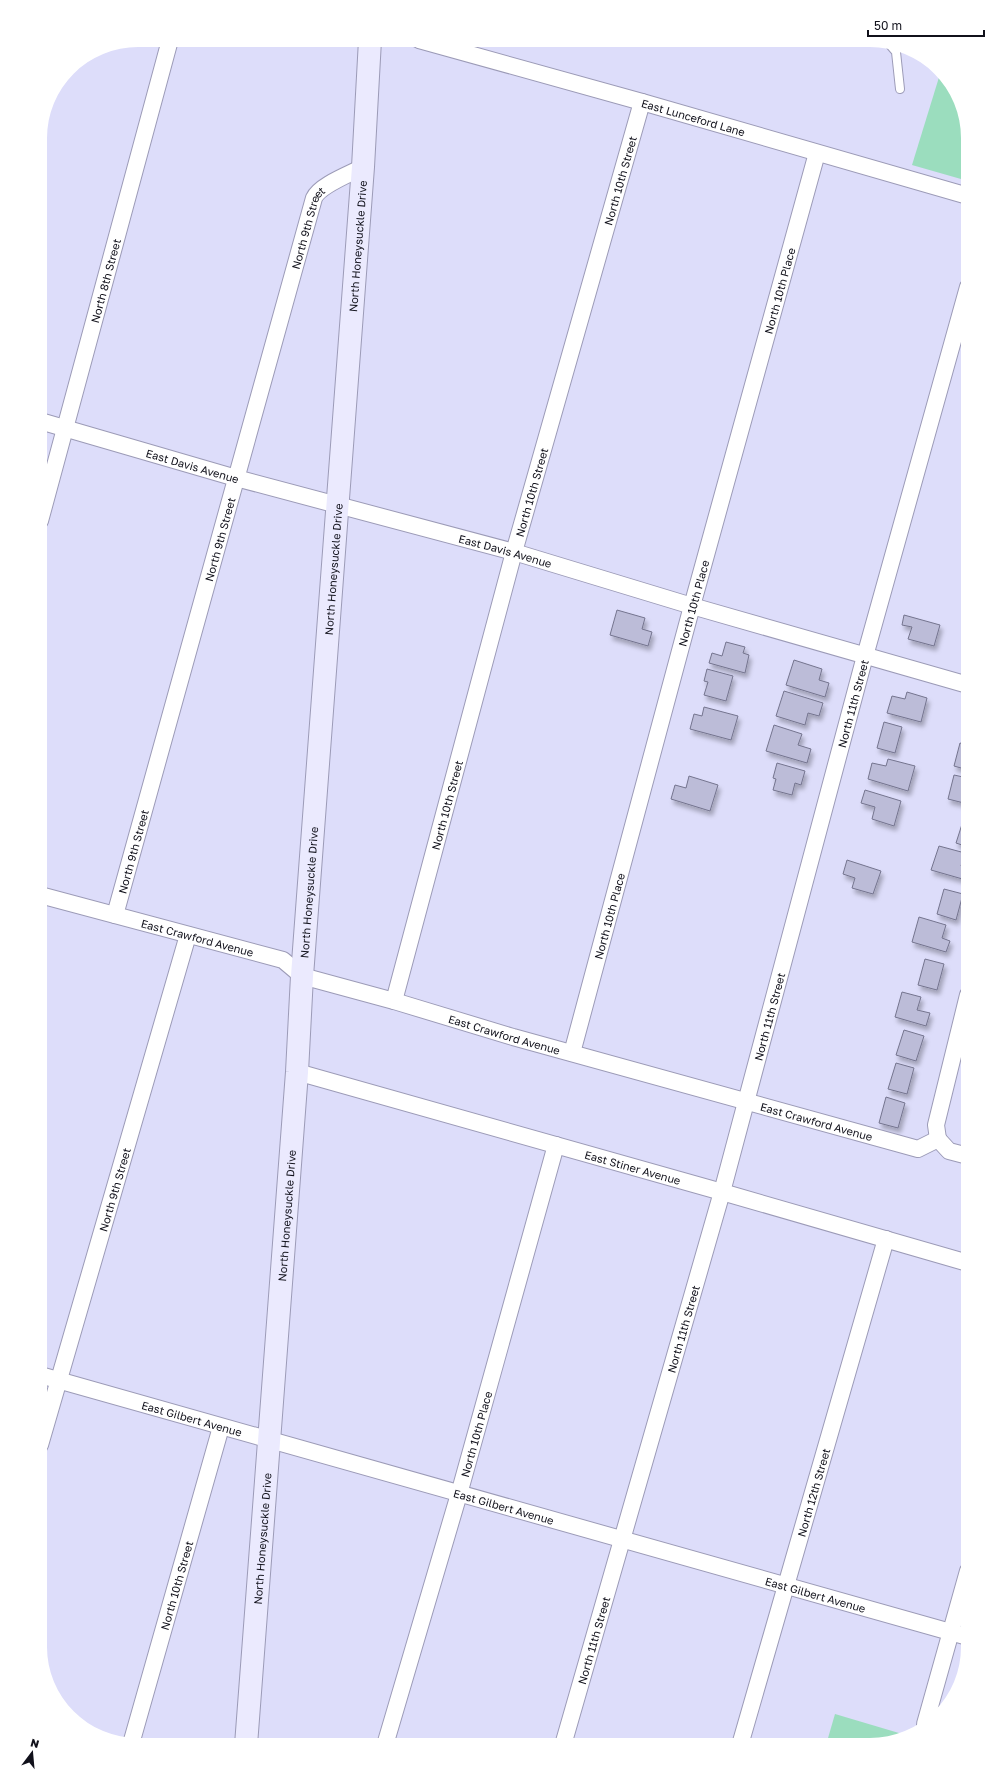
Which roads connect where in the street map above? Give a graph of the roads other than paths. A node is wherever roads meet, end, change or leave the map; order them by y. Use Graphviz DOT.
graph roads {
  1 [pos="168,47"];
  2 [pos="370,47"];
  3 [pos="444,47"];
  4 [pos="895,51"];
  5 [pos="900,89"];
  6 [pos="642,102"];
  7 [pos="817,153"];
  8 [pos="363,167"];
  9 [pos="961,194"];
  10 [pos="961,312"];
  11 [pos="47,423"];
  12 [pos="66,428"];
  13 [pos="236,478"];
  14 [pos="47,496"];
  15 [pos="338,506"];
  16 [pos="514,552"];
  17 [pos="692,606"];
  18 [pos="866,656"];
  19 [pos="961,683"];
  20 [pos="47,897"];
  21 [pos="115,915"];
  22 [pos="188,935"];
  23 [pos="302,976"];
  24 [pos="394,1001"];
  25 [pos="961,1023"];
  26 [pos="572,1053"];
  27 [pos="297,1072"];
  28 [pos="747,1102"];
  29 [pos="938,1140"];
  30 [pos="556,1145"];
  31 [pos="961,1154"];
  32 [pos="722,1192"];
  33 [pos="886,1239"];
  34 [pos="961,1261"];
  35 [pos="47,1377"];
  36 [pos="58,1380"];
  37 [pos="47,1420"];
  38 [pos="222,1427"];
  39 [pos="268,1440"];
  40 [pos="459,1494"];
  41 [pos="623,1540"];
  42 [pos="787,1587"];
  43 [pos="961,1595"];
  44 [pos="950,1632"];
  45 [pos="961,1636"];
  46 [pos="927,1718"];
  47 [pos="133,1738"];
  48 [pos="247,1738"];
  49 [pos="387,1738"];
  50 [pos="565,1738"];
  51 [pos="742,1738"];
  1 -- 12 [label="street, North 8th Street"];
  2 -- 8 [label="street, North Honeysuckle Drive"];
  3 -- 6 [label="street, East Lunceford Lane"];
  4 -- 5 [label="lane"];
  6 -- 7 [label="street, East Lunceford Lane"];
  6 -- 16 [label="street, North 10th Street"];
  7 -- 9 [label="street, East Lunceford Lane"];
  7 -- 17 [label="street, North 10th Place"];
  8 -- 13 [label="street, North 9th Street"];
  8 -- 15 [label="street, North Honeysuckle Drive"];
  10 -- 18 [label="street, North 11th Street"];
  11 -- 12 [label="street, East Davis Avenue"];
  12 -- 13 [label="street, East Davis Avenue"];
  12 -- 14 [label="street, North 8th Street"];
  13 -- 15 [label="street, East Davis Avenue"];
  13 -- 21 [label="street, North 9th Street"];
  15 -- 16 [label="street, East Davis Avenue"];
  15 -- 23 [label="street, North Honeysuckle Drive"];
  16 -- 17 [label="street, East Davis Avenue"];
  16 -- 24 [label="street, North 10th Street"];
  17 -- 18 [label="street, East Davis Avenue"];
  17 -- 26 [label="street, North 10th Place"];
  18 -- 19 [label="street, East Davis Avenue"];
  18 -- 28 [label="street, North 11th Street"];
  20 -- 21 [label="street, East Crawford Avenue"];
  21 -- 22 [label="street, East Crawford Avenue"];
  22 -- 23 [label="street, East Crawford Avenue"];
  22 -- 36 [label="street, North 9th Street"];
  23 -- 24 [label="street, East Crawford Avenue"];
  23 -- 27 [label="street, North Honeysuckle Drive"];
  24 -- 26 [label="street, East Crawford Avenue"];
  25 -- 29 [label="street"];
  26 -- 28 [label="street, East Crawford Avenue"];
  27 -- 30 [label="street, East Stiner Avenue"];
  27 -- 39 [label="street, North Honeysuckle Drive"];
  28 -- 29 [label="street, East Crawford Avenue"];
  28 -- 32 [label="street, North 11th Street"];
  29 -- 31 [label="street"];
  30 -- 32 [label="street, East Stiner Avenue"];
  30 -- 40 [label="street, North 10th Place"];
  32 -- 33 [label="street, East Stiner Avenue"];
  32 -- 41 [label="street, North 11th Street"];
  33 -- 34 [label="street, East Stiner Avenue"];
  33 -- 42 [label="street, North 12th Street"];
  35 -- 36 [label="street, East Gilbert Avenue"];
  36 -- 37 [label="street, North 9th Street"];
  36 -- 38 [label="street, East Gilbert Avenue"];
  38 -- 39 [label="street, East Gilbert Avenue"];
  38 -- 47 [label="street, North 10th Street"];
  39 -- 40 [label="street, East Gilbert Avenue"];
  39 -- 48 [label="street, North Honeysuckle Drive"];
  40 -- 41 [label="street, East Gilbert Avenue"];
  40 -- 49 [label="street, North 10th Place"];
  41 -- 42 [label="street, East Gilbert Avenue"];
  41 -- 50 [label="street, North 11th Street"];
  42 -- 44 [label="street, East Gilbert Avenue"];
  42 -- 51 [label="street, North 12th Street"];
  43 -- 44 [label="street"];
  44 -- 45 [label="street, East Gilbert Avenue"];
  44 -- 46 [label="street"];
}
